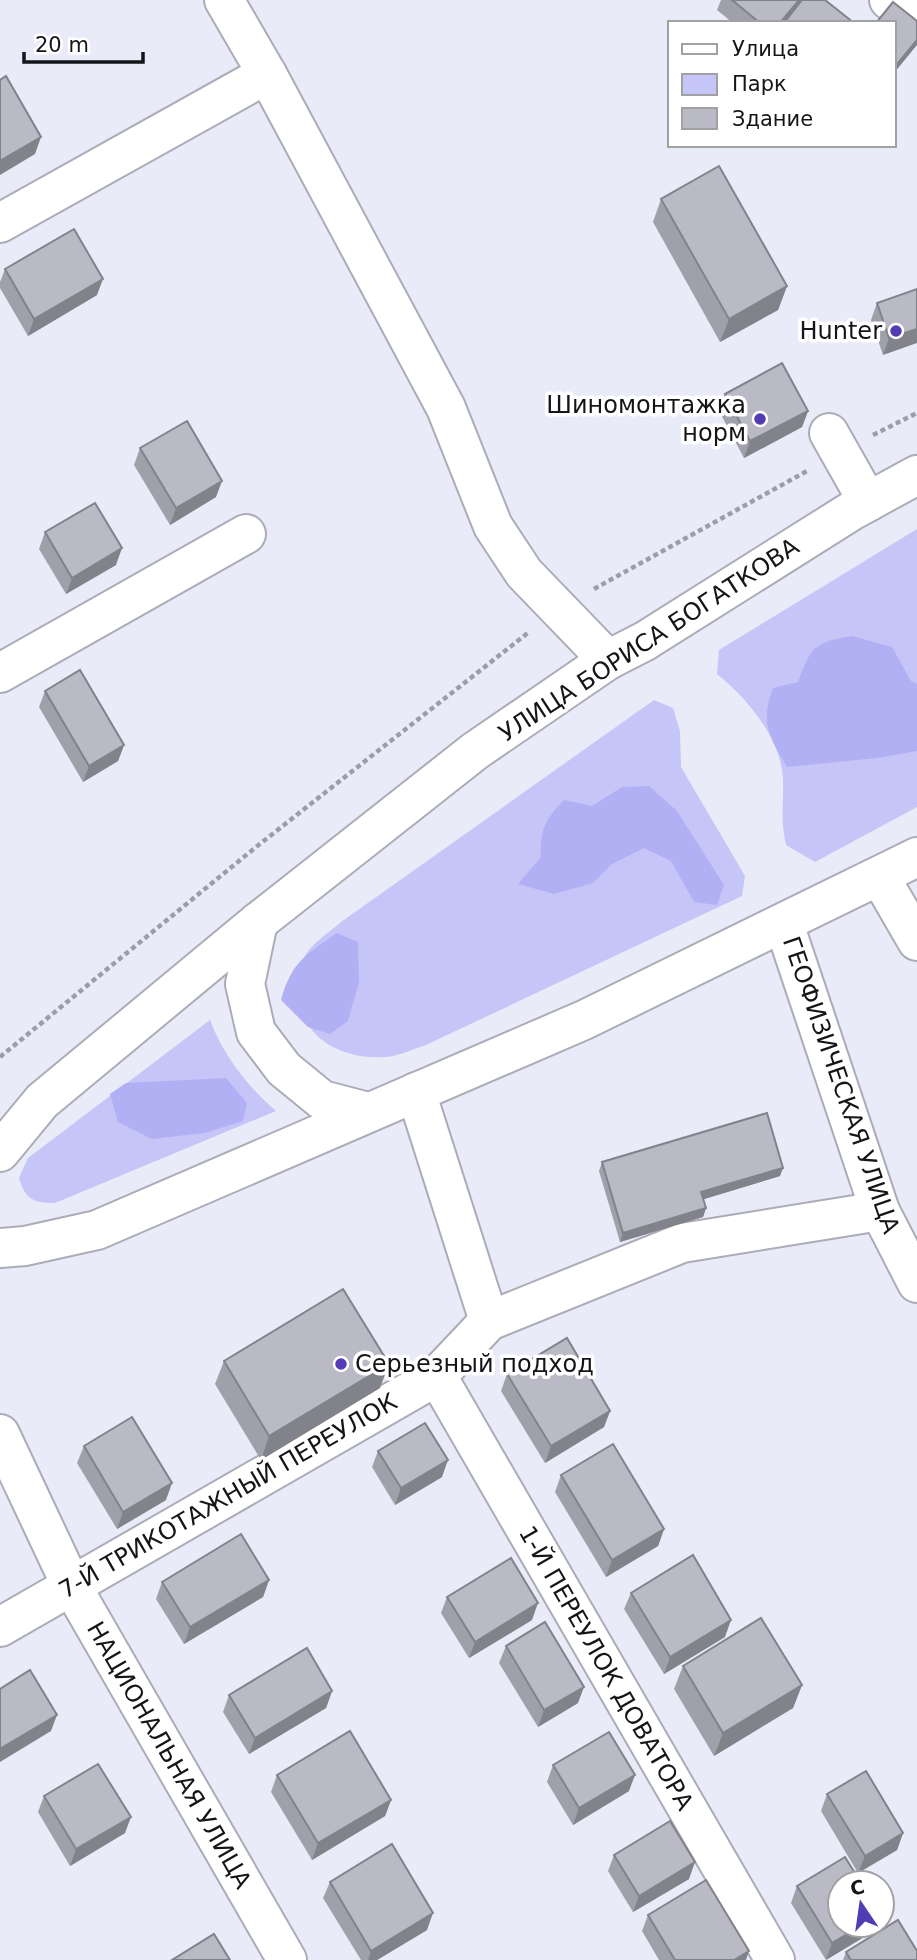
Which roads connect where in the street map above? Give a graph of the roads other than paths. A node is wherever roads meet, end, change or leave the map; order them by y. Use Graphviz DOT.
graph roads {
  1 [pos="224,0"];
  2 [pos="889,0"];
  3 [pos="917,20"];
  4 [pos="267,74"];
  5 [pos="0,223"];
  6 [pos="834,443"];
  7 [pos="917,475"];
  8 [pos="868,502"];
  9 [pos="246,534"];
  10 [pos="608,660"];
  11 [pos="0,673"];
  12 [pos="917,857"];
  13 [pos="880,877"];
  14 [pos="258,922"];
  15 [pos="785,924"];
  16 [pos="917,941"];
  17 [pos="415,1092"];
  18 [pos="368,1112"];
  19 [pos="0,1152"];
  20 [pos="880,1211"];
  21 [pos="0,1248"];
  22 [pos="917,1283"];
  23 [pos="489,1321"];
  24 [pos="437,1376"];
  25 [pos="0,1434"];
  26 [pos="71,1585"];
  27 [pos="0,1627"];
  28 [pos="287,1960"];
  29 [pos="775,1960"];
  1 -- 4 [label="street"];
  2 -- 3 [label="street"];
  4 -- 5 [label="street"];
  4 -- 10 [label="street"];
  6 -- 8 [label="street"];
  7 -- 8 [label="street, УЛИЦА БОРИСА БОГАТКОВА"];
  8 -- 10 [label="street, УЛИЦА БОРИСА БОГАТКОВА"];
  9 -- 11 [label="street"];
  10 -- 14 [label="street, УЛИЦА БОРИСА БОГАТКОВА"];
  12 -- 13 [label="street"];
  13 -- 15 [label="street"];
  13 -- 16 [label="street"];
  14 -- 18 [label="street"];
  14 -- 19 [label="street, УЛИЦА БОРИСА БОГАТКОВА"];
  15 -- 17 [label="street"];
  15 -- 20 [label="street, ГЕОФИЗИЧЕСКАЯ УЛИЦА"];
  17 -- 18 [label="street"];
  17 -- 23 [label="street"];
  18 -- 21 [label="street"];
  20 -- 22 [label="street, ГЕОФИЗИЧЕСКАЯ УЛИЦА"];
  20 -- 23 [label="street, 7-Й ТРИКОТАЖНЫЙ ПЕРЕУЛОК"];
  23 -- 24 [label="street, 7-Й ТРИКОТАЖНЫЙ ПЕРЕУЛОК"];
  24 -- 26 [label="street, 7-Й ТРИКОТАЖНЫЙ ПЕРЕУЛОК"];
  24 -- 29 [label="street, 1-Й ПЕРЕУЛОК ДОВАТОРА"];
  25 -- 26 [label="street, НАЦИОНАЛЬНАЯ УЛИЦА"];
  26 -- 27 [label="street, 7-Й ТРИКОТАЖНЫЙ ПЕРЕУЛОК"];
  26 -- 28 [label="street, НАЦИОНАЛЬНАЯ УЛИЦА"];
}
